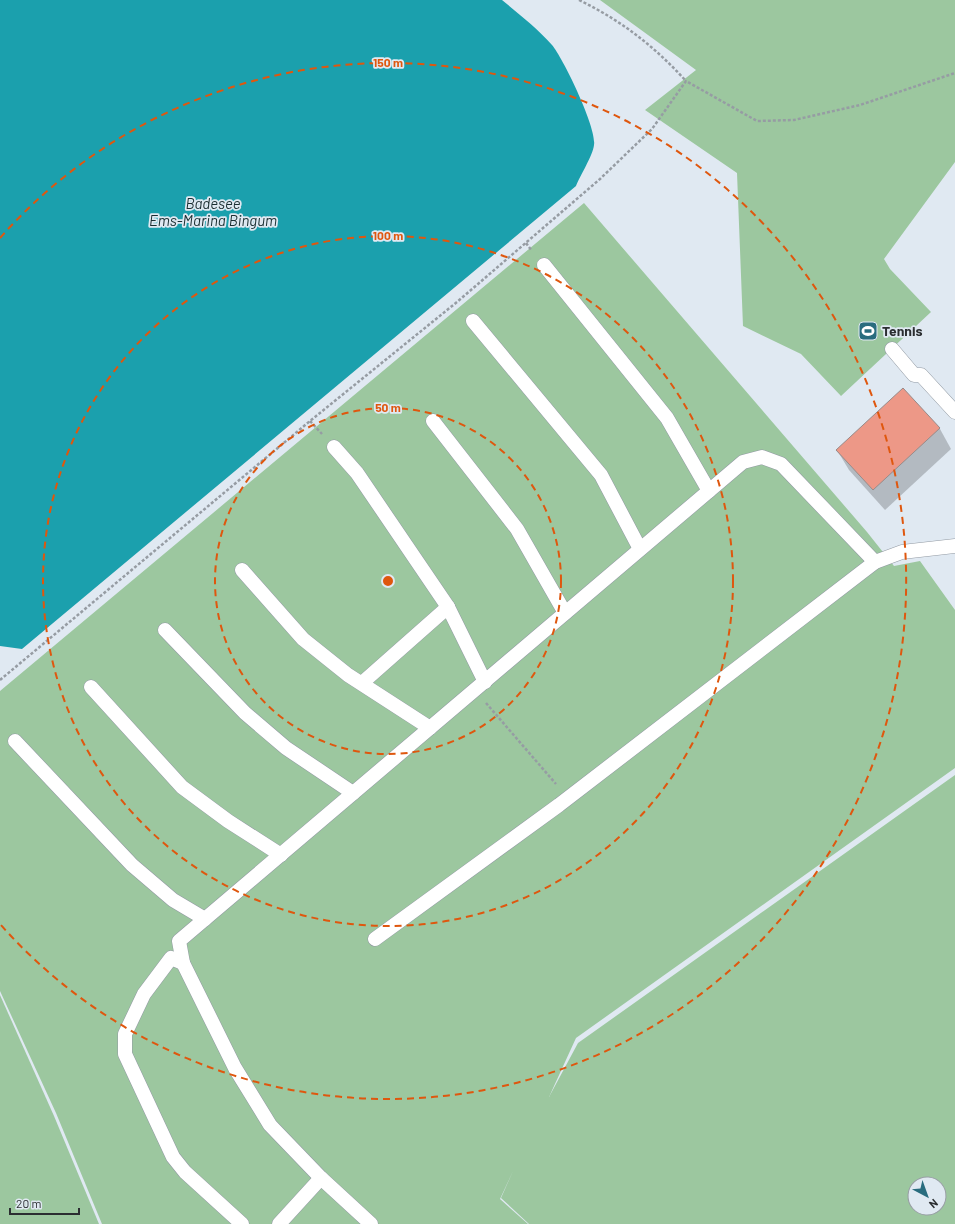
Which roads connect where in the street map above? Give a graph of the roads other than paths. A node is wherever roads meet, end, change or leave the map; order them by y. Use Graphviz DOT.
graph roads {
  1 [pos="544,266"];
  2 [pos="473,321"];
  3 [pos="892,349"];
  4 [pos="955,412"];
  5 [pos="433,420"];
  6 [pos="334,447"];
  7 [pos="709,491"];
  8 [pos="955,546"];
  9 [pos="640,550"];
  10 [pos="875,562"];
  11 [pos="242,570"];
  12 [pos="448,607"];
  13 [pos="565,613"];
  14 [pos="165,630"];
  15 [pos="485,682"];
  16 [pos="362,683"];
  17 [pos="90,687"];
  18 [pos="430,728"];
  19 [pos="15,740"];
  20 [pos="353,793"];
  21 [pos="281,855"];
  22 [pos="205,919"];
  23 [pos="375,939"];
  24 [pos="183,963"];
  25 [pos="321,1178"];
  26 [pos="242,1224"];
  27 [pos="279,1224"];
  28 [pos="371,1224"];
  1 -- 7 [label="lane"];
  2 -- 9 [label="lane"];
  3 -- 4 [label="lane"];
  5 -- 13 [label="lane"];
  6 -- 12 [label="lane"];
  7 -- 9 [label="lane"];
  7 -- 10 [label="lane"];
  8 -- 10 [label="lane"];
  9 -- 13 [label="lane"];
  10 -- 23 [label="lane"];
  11 -- 16 [label="lane"];
  12 -- 15 [label="lane"];
  12 -- 16 [label="lane"];
  13 -- 15 [label="lane"];
  14 -- 20 [label="lane"];
  15 -- 18 [label="lane"];
  16 -- 18 [label="lane"];
  17 -- 21 [label="lane"];
  18 -- 20 [label="lane"];
  19 -- 22 [label="lane"];
  20 -- 21 [label="lane"];
  21 -- 22 [label="lane"];
  22 -- 24 [label="lane"];
  24 -- 25 [label="lane"];
  24 -- 26 [label="lane"];
  25 -- 27 [label="lane"];
  25 -- 28 [label="lane"];
}
